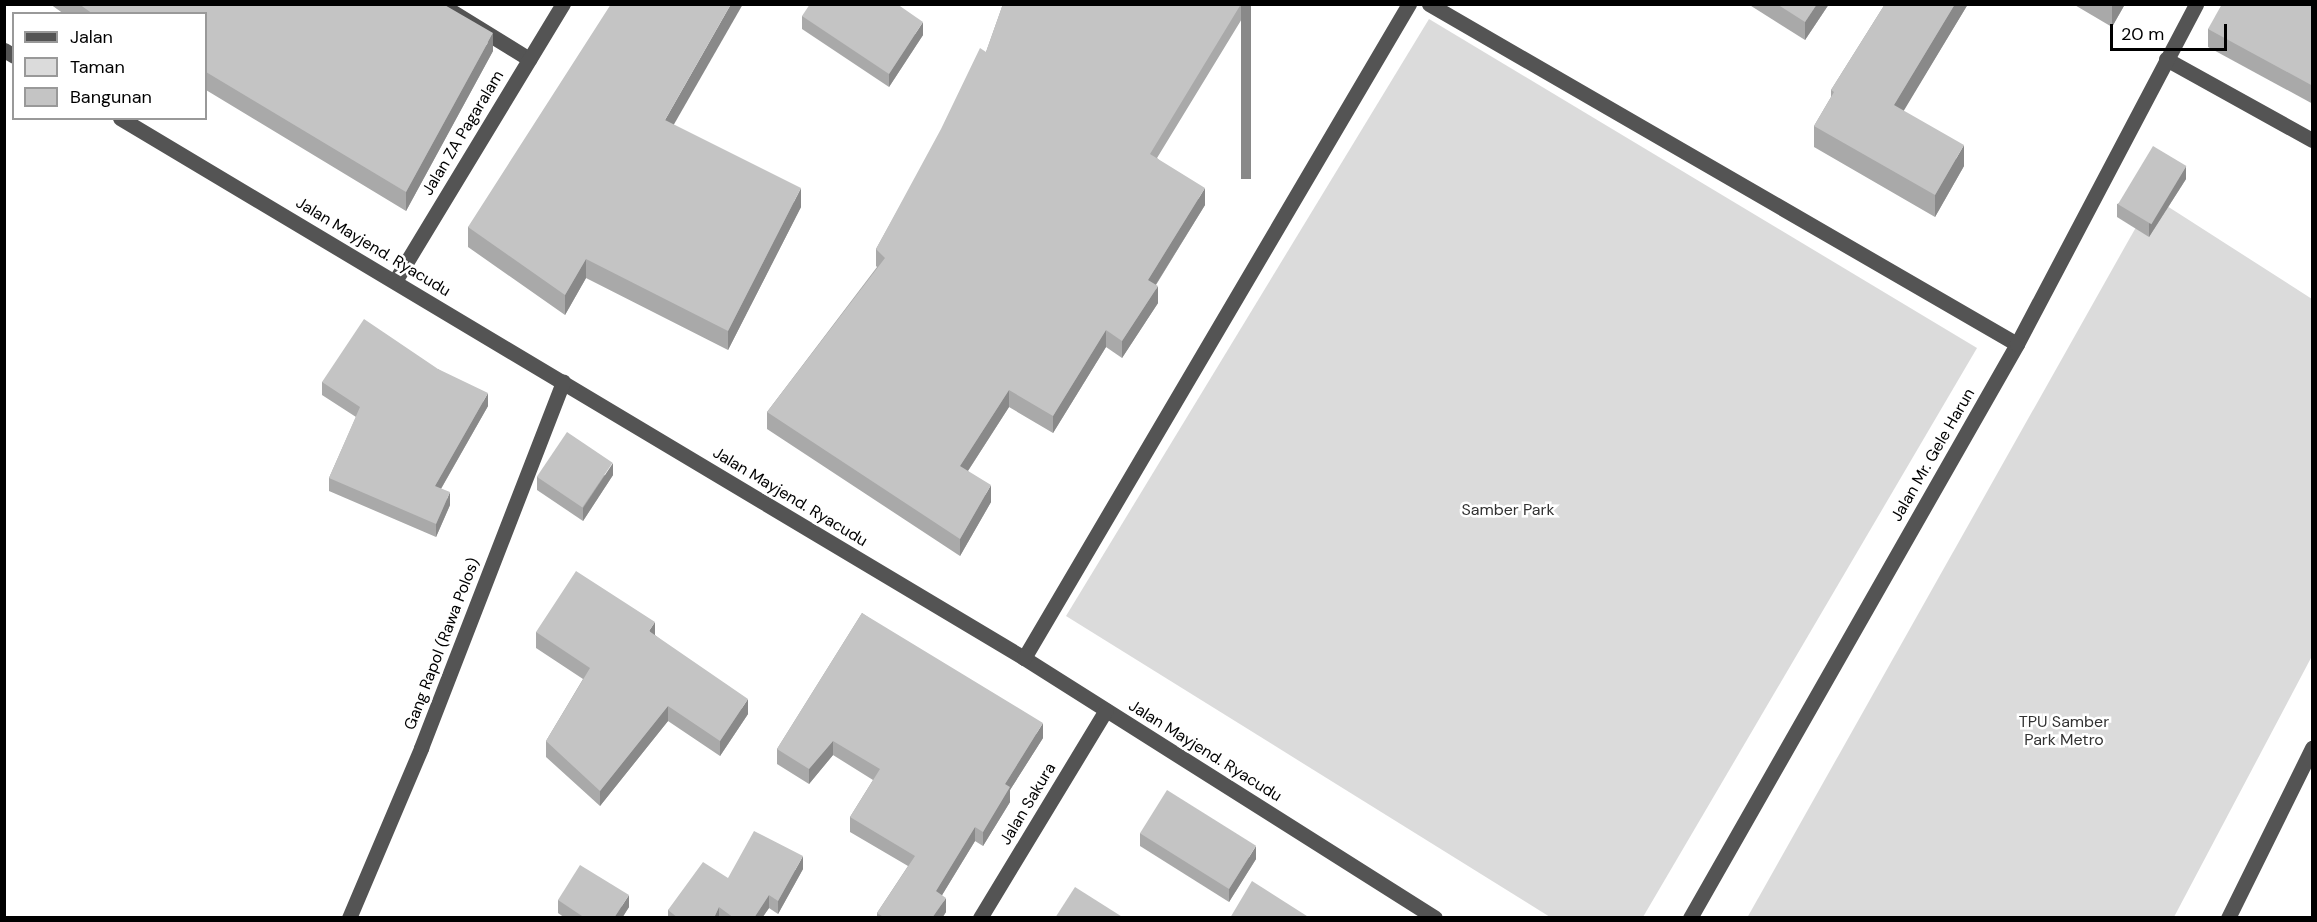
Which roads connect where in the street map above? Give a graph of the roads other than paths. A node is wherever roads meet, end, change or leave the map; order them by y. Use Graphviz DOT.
graph roads {
  1 [pos="440,4"];
  2 [pos="563,4"];
  3 [pos="1408,4"];
  4 [pos="1429,4"];
  5 [pos="2196,4"];
  6 [pos="529,59"];
  7 [pos="2166,59"];
  8 [pos="123,120"];
  9 [pos="2313,140"];
  10 [pos="395,281"];
  11 [pos="2017,344"];
  12 [pos="563,382"];
  13 [pos="1024,658"];
  14 [pos="1106,710"];
  15 [pos="2313,748"];
  16 [pos="349,918"];
  17 [pos="980,918"];
  18 [pos="1435,918"];
  19 [pos="1690,918"];
  20 [pos="2228,918"];
  1 -- 6 [label="street"];
  2 -- 6 [label="street, Jalan ZA Pagaralam"];
  3 -- 13 [label="street"];
  4 -- 11 [label="street"];
  5 -- 7 [label="street, Jalan Mr. Gele Harun"];
  6 -- 10 [label="street, Jalan ZA Pagaralam"];
  7 -- 9 [label="street"];
  7 -- 11 [label="street, Jalan Mr. Gele Harun"];
  8 -- 10 [label="street, Jalan Mayjend. Ryacudu"];
  10 -- 12 [label="street, Jalan Mayjend. Ryacudu"];
  11 -- 19 [label="street, Jalan Mr. Gele Harun"];
  12 -- 13 [label="street, Jalan Mayjend. Ryacudu"];
  12 -- 16 [label="street, Gang Rapol (Rawa Polos)"];
  13 -- 14 [label="street, Jalan Mayjend. Ryacudu"];
  14 -- 17 [label="street, Jalan Sakura"];
  14 -- 18 [label="street, Jalan Mayjend. Ryacudu"];
  15 -- 20 [label="street"];
}
